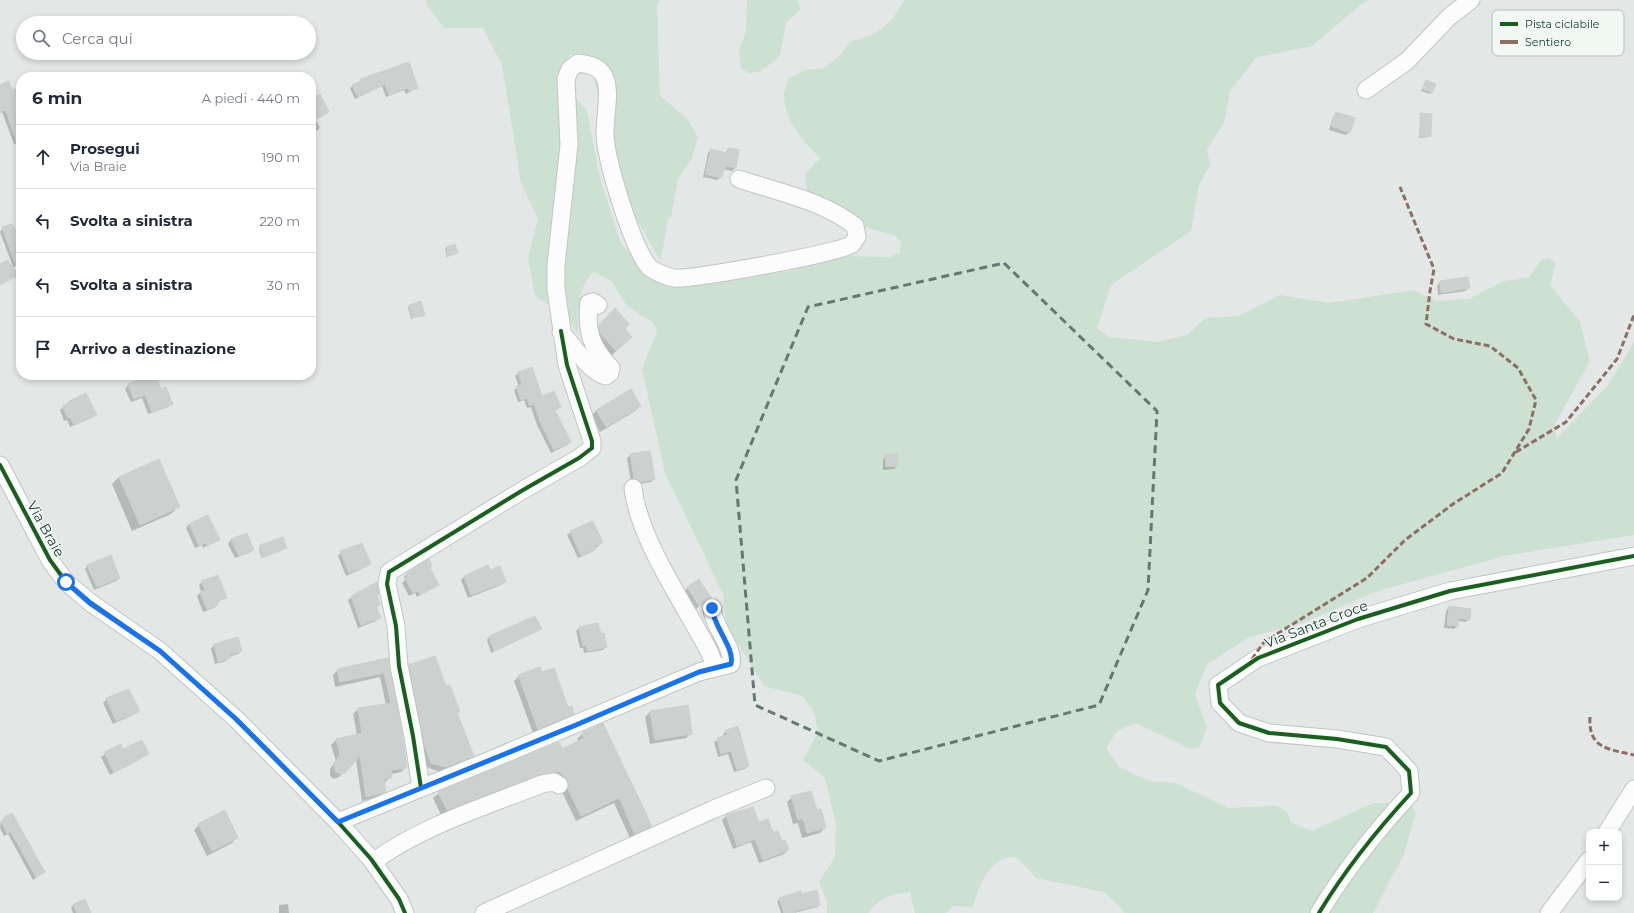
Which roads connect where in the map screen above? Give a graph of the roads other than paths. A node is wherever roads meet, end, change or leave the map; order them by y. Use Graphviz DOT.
graph roads {
  1 [pos="1471,0"];
  2 [pos="1366,90"];
  3 [pos="739,179"];
  4 [pos="598,305"];
  5 [pos="561,332"];
  6 [pos="0,465"];
  7 [pos="633,488"];
  8 [pos="1634,556"];
  9 [pos="712,608"];
  10 [pos="715,667"];
  11 [pos="559,785"];
  12 [pos="421,788"];
  13 [pos="766,788"];
  14 [pos="1634,789"];
  15 [pos="338,822"];
  16 [pos="1609,829"];
  17 [pos="374,862"];
  18 [pos="1586,864"];
  19 [pos="405,913"];
  20 [pos="484,913"];
  21 [pos="1320,913"];
  22 [pos="1549,913"];
  1 -- 2 [label="street"];
  3 -- 5 [label="street"];
  4 -- 5 [label="street"];
  5 -- 12 [label="street"];
  6 -- 15 [label="street, Via Braie"];
  7 -- 10 [label="street"];
  8 -- 21 [label="street, Via Santa Croce"];
  9 -- 10 [label="street"];
  10 -- 12 [label="street"];
  11 -- 17 [label="street"];
  12 -- 15 [label="street"];
  13 -- 20 [label="street"];
  14 -- 16 [label="street"];
  15 -- 17 [label="street, Via Braie"];
  17 -- 19 [label="street, Via Braie"];
  18 -- 22 [label="street"];
}
